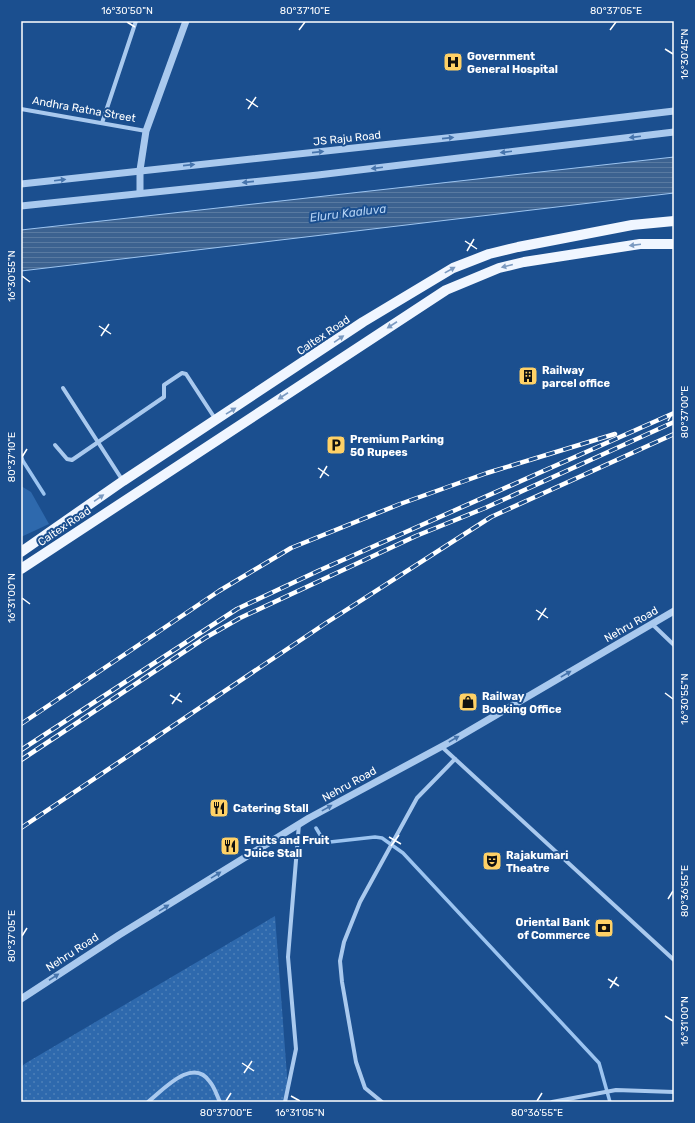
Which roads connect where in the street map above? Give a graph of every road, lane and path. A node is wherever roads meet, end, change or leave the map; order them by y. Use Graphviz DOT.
graph roads {
  1 [pos="136,21"];
  2 [pos="186,21"];
  3 [pos="21,109"];
  4 [pos="674,110"];
  5 [pos="102,123"];
  6 [pos="146,130"];
  7 [pos="674,132"];
  8 [pos="140,170"];
  9 [pos="21,184"];
  10 [pos="140,194"];
  11 [pos="21,206"];
  12 [pos="674,221"];
  13 [pos="674,244"];
  14 [pos="63,388"];
  15 [pos="216,420"];
  16 [pos="99,443"];
  17 [pos="55,445"];
  18 [pos="123,481"];
  19 [pos="21,552"];
  20 [pos="21,569"];
  21 [pos="674,611"];
  22 [pos="652,624"];
  23 [pos="674,645"];
  24 [pos="441,746"];
  25 [pos="455,759"];
  26 [pos="299,824"];
  27 [pos="674,960"];
  28 [pos="21,999"];
  29 [pos="674,1092"];
  30 [pos="570,1101"];
  31 [pos="148,1102"];
  32 [pos="220,1102"];
  33 [pos="285,1102"];
  34 [pos="382,1102"];
  35 [pos="552,1102"];
  1 -- 5 [label="street"];
  2 -- 6 [label="street, Andhra Ratna Street"];
  3 -- 5 [label="street, Andhra Ratna Street"];
  8 -- 4 [label="street, JS Raju Road, one-way"];
  5 -- 6 [label="street, Andhra Ratna Street"];
  6 -- 8 [label="street"];
  7 -- 10 [label="street, one-way"];
  9 -- 8 [label="street, JS Raju Road, one-way"];
  8 -- 10 [label="street"];
  10 -- 11 [label="street"];
  15 -- 12 [label="main road, Caltex Road, one-way"];
  13 -- 20 [label="main road, Caltex Road, one-way"];
  14 -- 16 [label="street"];
  15 -- 16 [label="street"];
  15 -- 18 [label="main road, Caltex Road"];
  16 -- 17 [label="street"];
  16 -- 18 [label="street"];
  19 -- 18 [label="main road, Caltex Road, one-way"];
  21 -- 22 [label="street, Nehru Road"];
  22 -- 23 [label="street"];
  24 -- 22 [label="street, Nehru Road, one-way"];
  24 -- 25 [label="street"];
  26 -- 24 [label="street, Nehru Road, one-way"];
  25 -- 27 [label="street"];
  25 -- 34 [label="street"];
  28 -- 26 [label="street, Nehru Road, one-way"];
  26 -- 33 [label="street"];
  29 -- 30 [label="street"];
  30 -- 35 [label="street"];
  31 -- 32 [label="street"];
}
